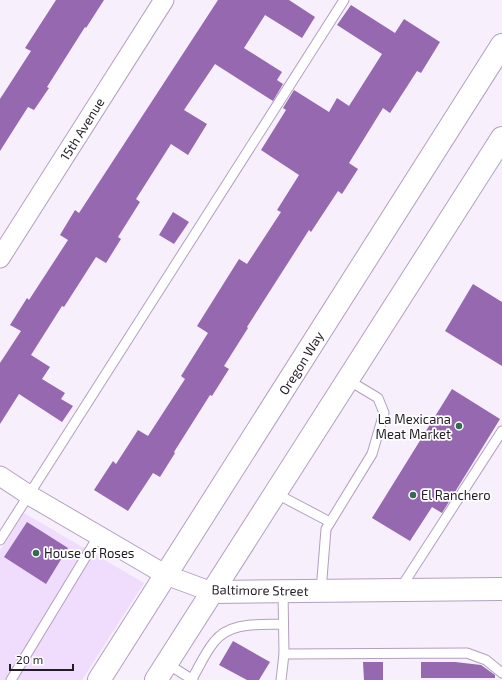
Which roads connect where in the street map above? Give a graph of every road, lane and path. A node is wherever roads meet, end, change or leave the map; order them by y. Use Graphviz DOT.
graph roads {
  1 [pos="164,0"];
  2 [pos="344,0"];
  3 [pos="502,45"];
  4 [pos="502,138"];
  5 [pos="0,258"];
  6 [pos="348,380"];
  7 [pos="502,430"];
  8 [pos="0,476"];
  9 [pos="275,493"];
  10 [pos="29,494"];
  11 [pos="330,522"];
  12 [pos="99,535"];
  13 [pos="0,540"];
  14 [pos="166,575"];
  15 [pos="502,589"];
  16 [pos="400,590"];
  17 [pos="283,591"];
  18 [pos="321,591"];
  19 [pos="212,592"];
  20 [pos="284,624"];
  21 [pos="284,654"];
  22 [pos="161,672"];
  23 [pos="502,673"];
  24 [pos="11,680"];
  25 [pos="99,680"];
  26 [pos="193,680"];
  27 [pos="281,680"];
  1 -- 5 [label="street, 15th Avenue"];
  2 -- 10 [label="lane"];
  3 -- 14 [label="main road, Oregon Way"];
  4 -- 6 [label="main road"];
  6 -- 9 [label="main road"];
  6 -- 11 [label="lane"];
  7 -- 16 [label="lane"];
  8 -- 10 [label="street, Baltimore Street"];
  9 -- 11 [label="lane"];
  9 -- 19 [label="main road"];
  10 -- 12 [label="street, Baltimore Street"];
  10 -- 13 [label="lane"];
  11 -- 18 [label="lane"];
  12 -- 14 [label="street, Baltimore Street"];
  12 -- 24 [label="lane"];
  14 -- 19 [label="street, Baltimore Street"];
  14 -- 25 [label="main road, Oregon Way"];
  15 -- 16 [label="main road, Baltimore Street"];
  16 -- 18 [label="main road, Baltimore Street"];
  17 -- 18 [label="main road, Baltimore Street"];
  17 -- 19 [label="main road, Baltimore Street"];
  17 -- 20 [label="lane"];
  19 -- 22 [label="main road"];
  20 -- 21 [label="lane"];
  20 -- 26 [label="lane"];
  21 -- 23 [label="lane"];
  21 -- 27 [label="lane"];
  22 -- 26 [label="lane"];
}
